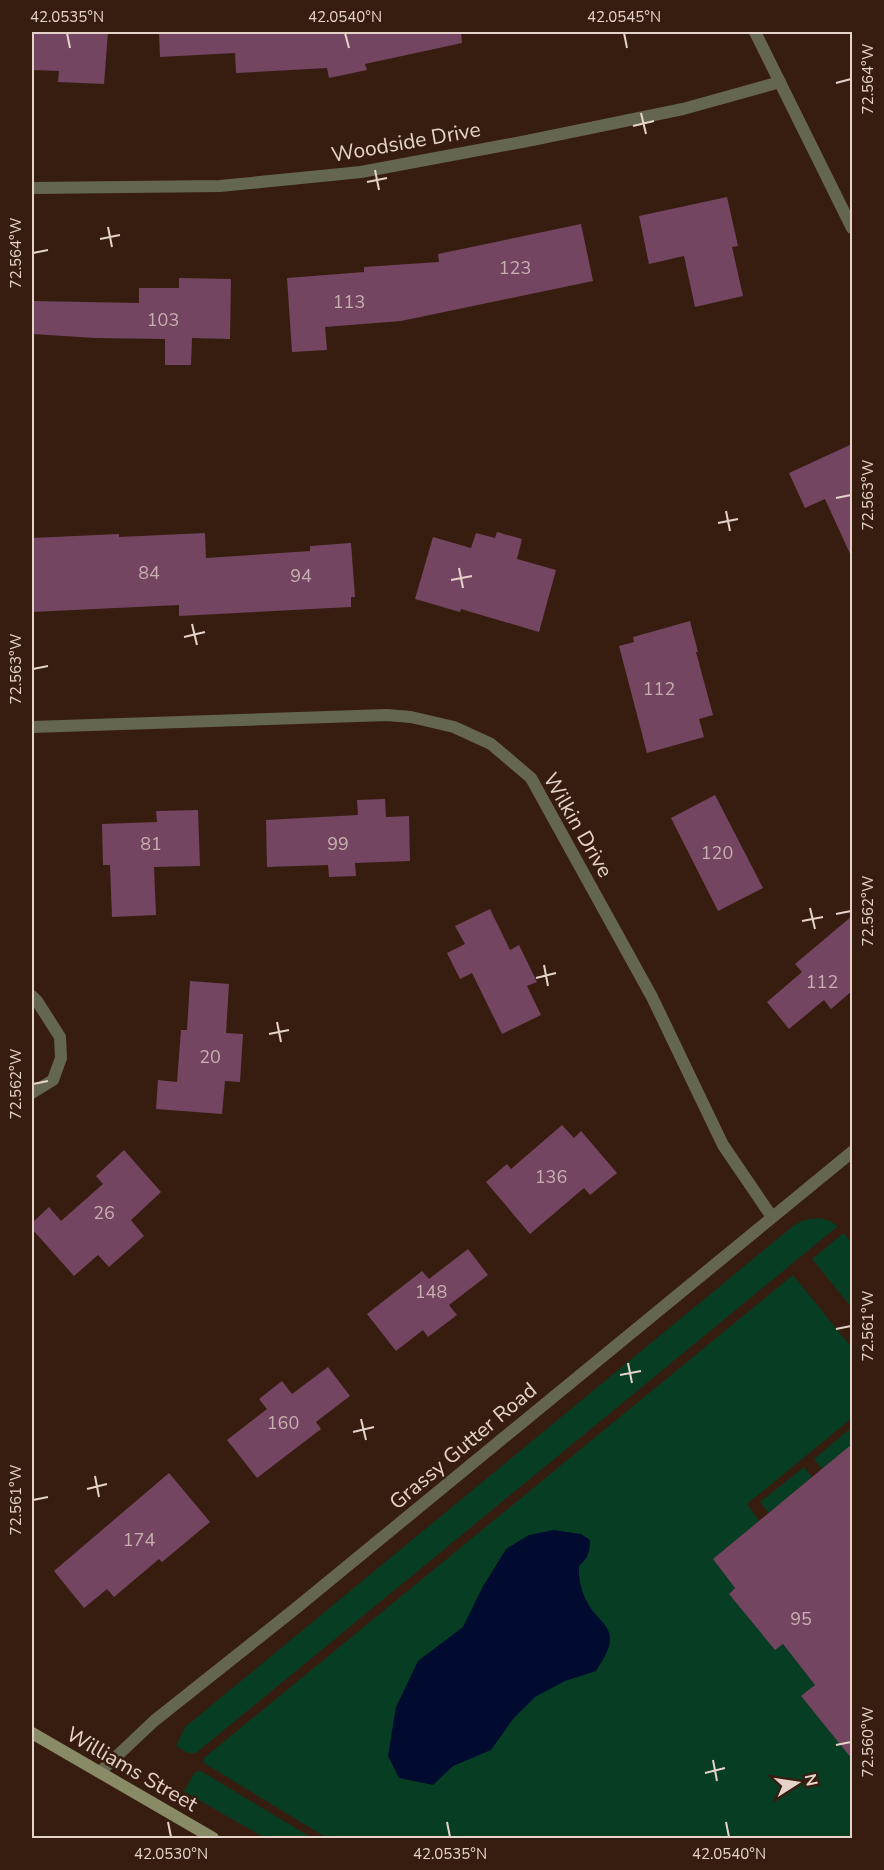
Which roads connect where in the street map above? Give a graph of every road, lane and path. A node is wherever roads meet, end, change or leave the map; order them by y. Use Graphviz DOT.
graph roads {
  1 [pos="755,32"];
  2 [pos="780,82"];
  3 [pos="32,188"];
  4 [pos="852,228"];
  5 [pos="32,727"];
  6 [pos="32,996"];
  7 [pos="32,1093"];
  8 [pos="852,1152"];
  9 [pos="772,1217"];
  10 [pos="32,1733"];
  11 [pos="100,1773"];
  12 [pos="213,1839"];
  1 -- 2 [label="street"];
  2 -- 3 [label="street, Woodside Drive"];
  2 -- 4 [label="street"];
  5 -- 9 [label="street, Wilkin Drive"];
  6 -- 7 [label="street"];
  8 -- 9 [label="street, Grassy Gutter Road"];
  9 -- 11 [label="street, Grassy Gutter Road"];
  10 -- 11 [label="main road, Williams Street"];
  11 -- 12 [label="main road, Williams Street"];
}
